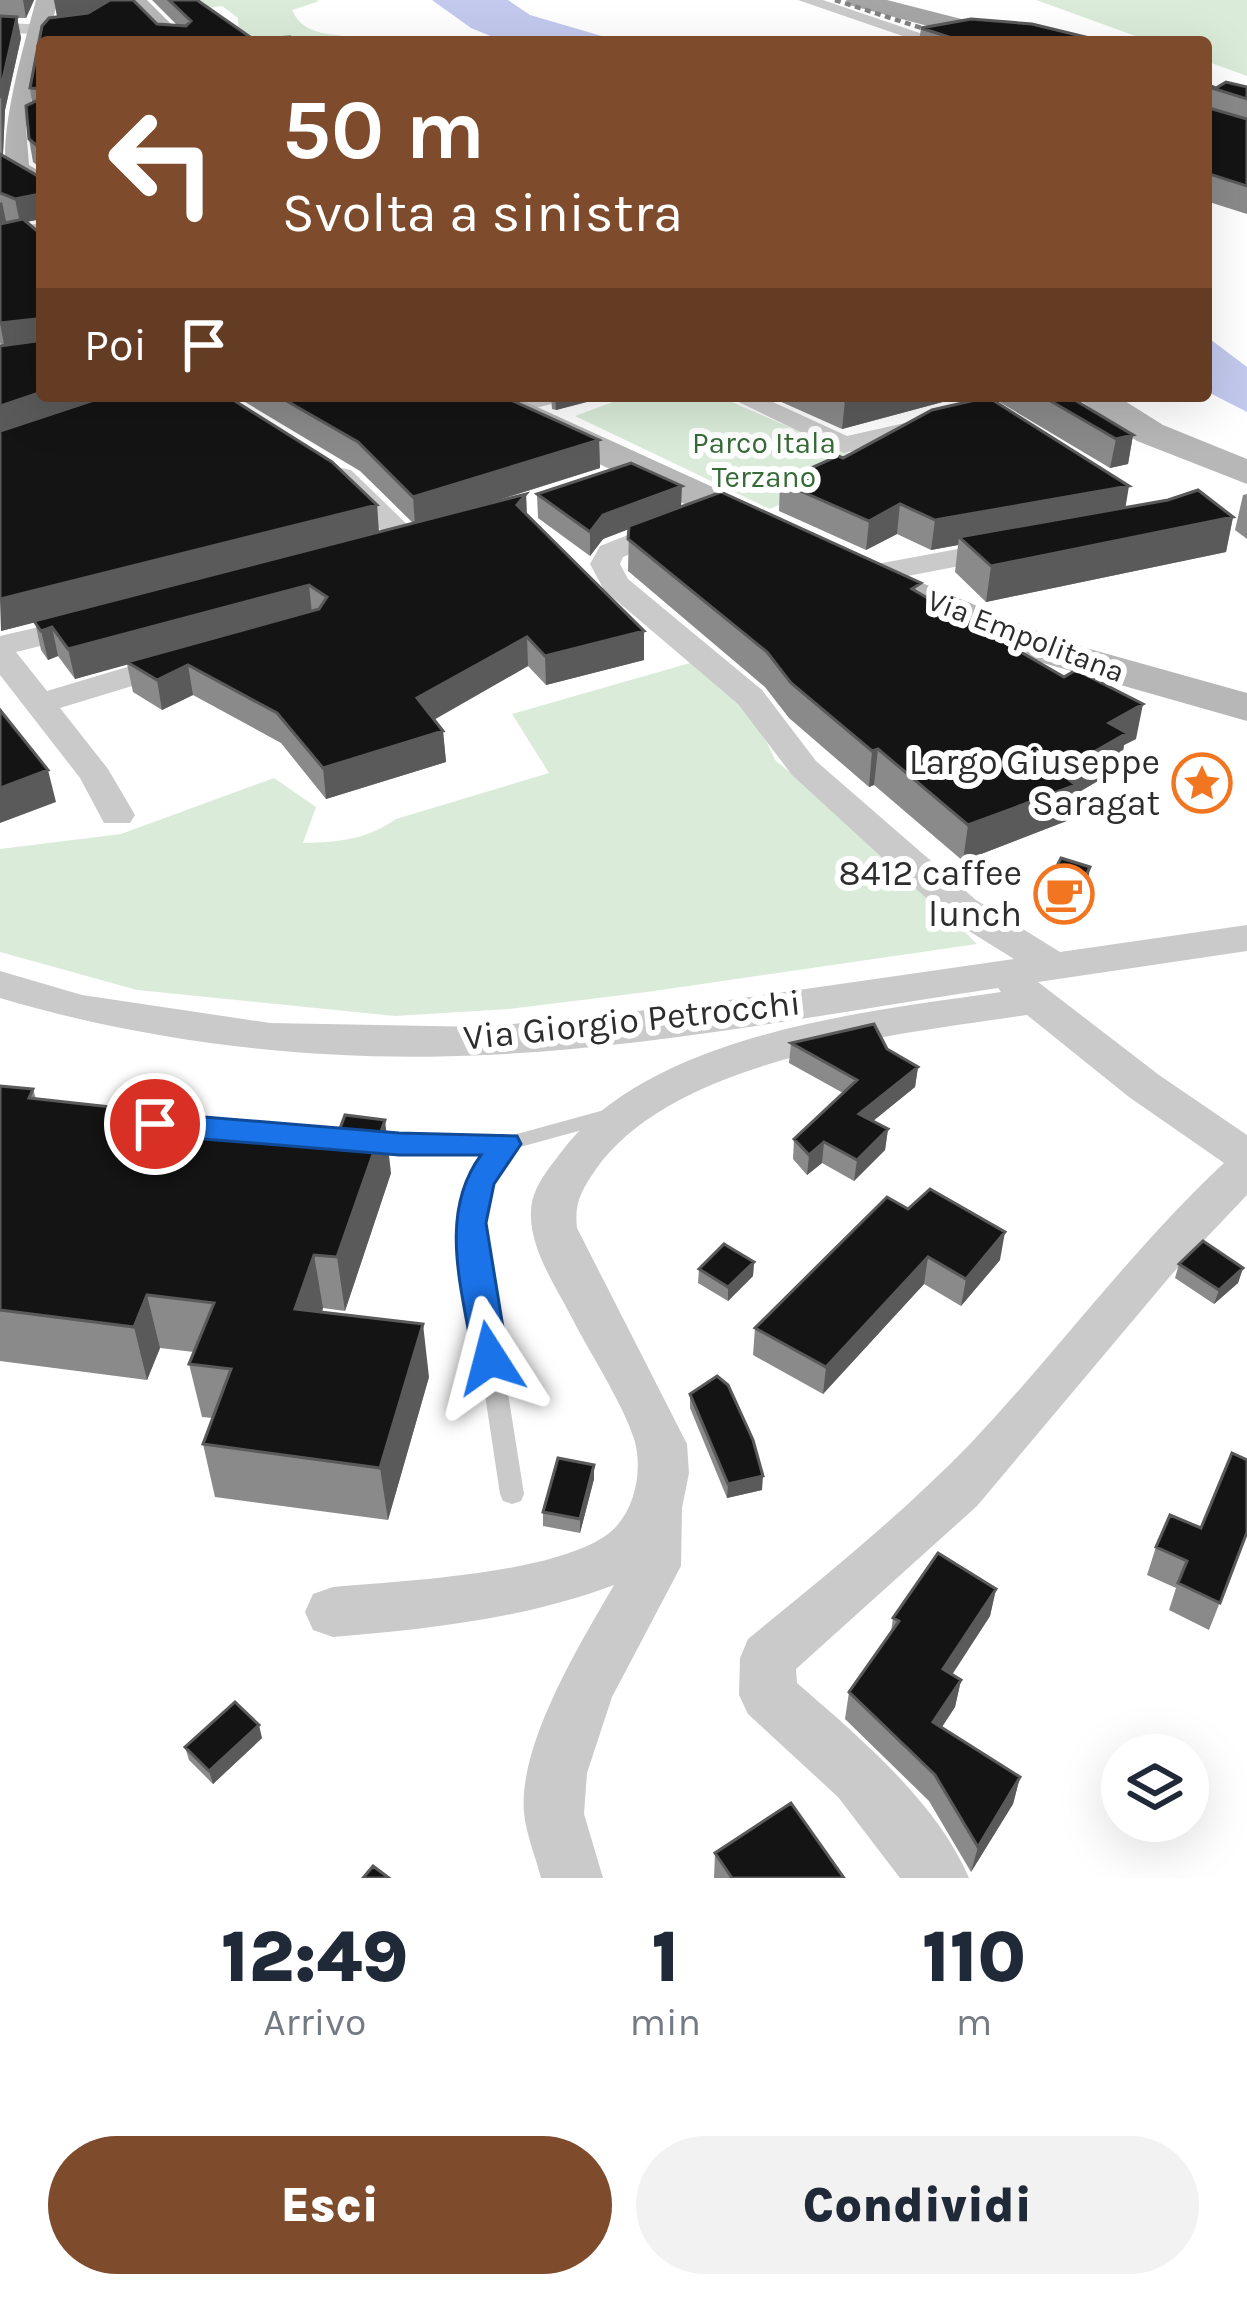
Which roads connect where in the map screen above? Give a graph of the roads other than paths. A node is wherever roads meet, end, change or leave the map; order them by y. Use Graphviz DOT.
graph roads {
  1 [pos="124,0"];
  2 [pos="134,0"];
  3 [pos="806,0"];
  4 [pos="858,0"];
  5 [pos="50,23"];
  6 [pos="0,28"];
  7 [pos="171,36"];
  8 [pos="918,36"];
  9 [pos="996,36"];
  10 [pos="36,64"];
  11 [pos="20,111"];
  12 [pos="8,171"];
  13 [pos="36,183"];
  14 [pos="36,231"];
  15 [pos="0,240"];
  16 [pos="498,402"];
  17 [pos="752,402"];
  18 [pos="1101,402"];
  19 [pos="969,416"];
  20 [pos="322,463"];
  21 [pos="640,469"];
  22 [pos="1247,473"];
  23 [pos="599,484"];
  24 [pos="724,507"];
  25 [pos="407,540"];
  26 [pos="1047,542"];
  27 [pos="871,574"];
  28 [pos="116,619"];
  29 [pos="0,650"];
  30 [pos="210,652"];
  31 [pos="38,704"];
  32 [pos="1247,707"];
  33 [pos="116,815"];
  34 [pos="1247,938"];
  35 [pos="1029,979"];
  36 [pos="0,984"];
  37 [pos="626,1111"];
  38 [pos="177,1126"];
  39 [pos="506,1144"];
  40 [pos="1247,1156"];
  41 [pos="1247,1168"];
  42 [pos="512,1494"];
  43 [pos="658,1511"];
  44 [pos="333,1612"];
  45 [pos="572,1878"];
  46 [pos="938,1878"];
  1 -- 5 [label="street"];
  2 -- 7 [label="main road"];
  3 -- 8 [label="street"];
  4 -- 9 [label="main road"];
  5 -- 6 [label="street"];
  10 -- 11 [label="main road"];
  11 -- 12 [label="main road"];
  12 -- 13 [label="main road"];
  14 -- 15 [label="street"];
  16 -- 21 [label="main road, Via Empolitana"];
  17 -- 19 [label="street"];
  18 -- 22 [label="main road"];
  20 -- 25 [label="street"];
  21 -- 23 [label="street"];
  21 -- 24 [label="main road, Via Empolitana"];
  24 -- 27 [label="main road, Via Empolitana"];
  24 -- 35 [label="street"];
  26 -- 27 [label="street"];
  27 -- 32 [label="main road, Via Empolitana"];
  28 -- 29 [label="street"];
  29 -- 31 [label="street"];
  30 -- 31 [label="street"];
  31 -- 33 [label="street"];
  34 -- 35 [label="street"];
  35 -- 36 [label="street, Via Giorgio Petrocchi"];
  35 -- 37 [label="street"];
  35 -- 40 [label="street"];
  37 -- 39 [label="lane"];
  37 -- 43 [label="street"];
  38 -- 39 [label="lane"];
  39 -- 42 [label="lane"];
  41 -- 46 [label="street"];
  43 -- 44 [label="street"];
  43 -- 45 [label="street"];
}
